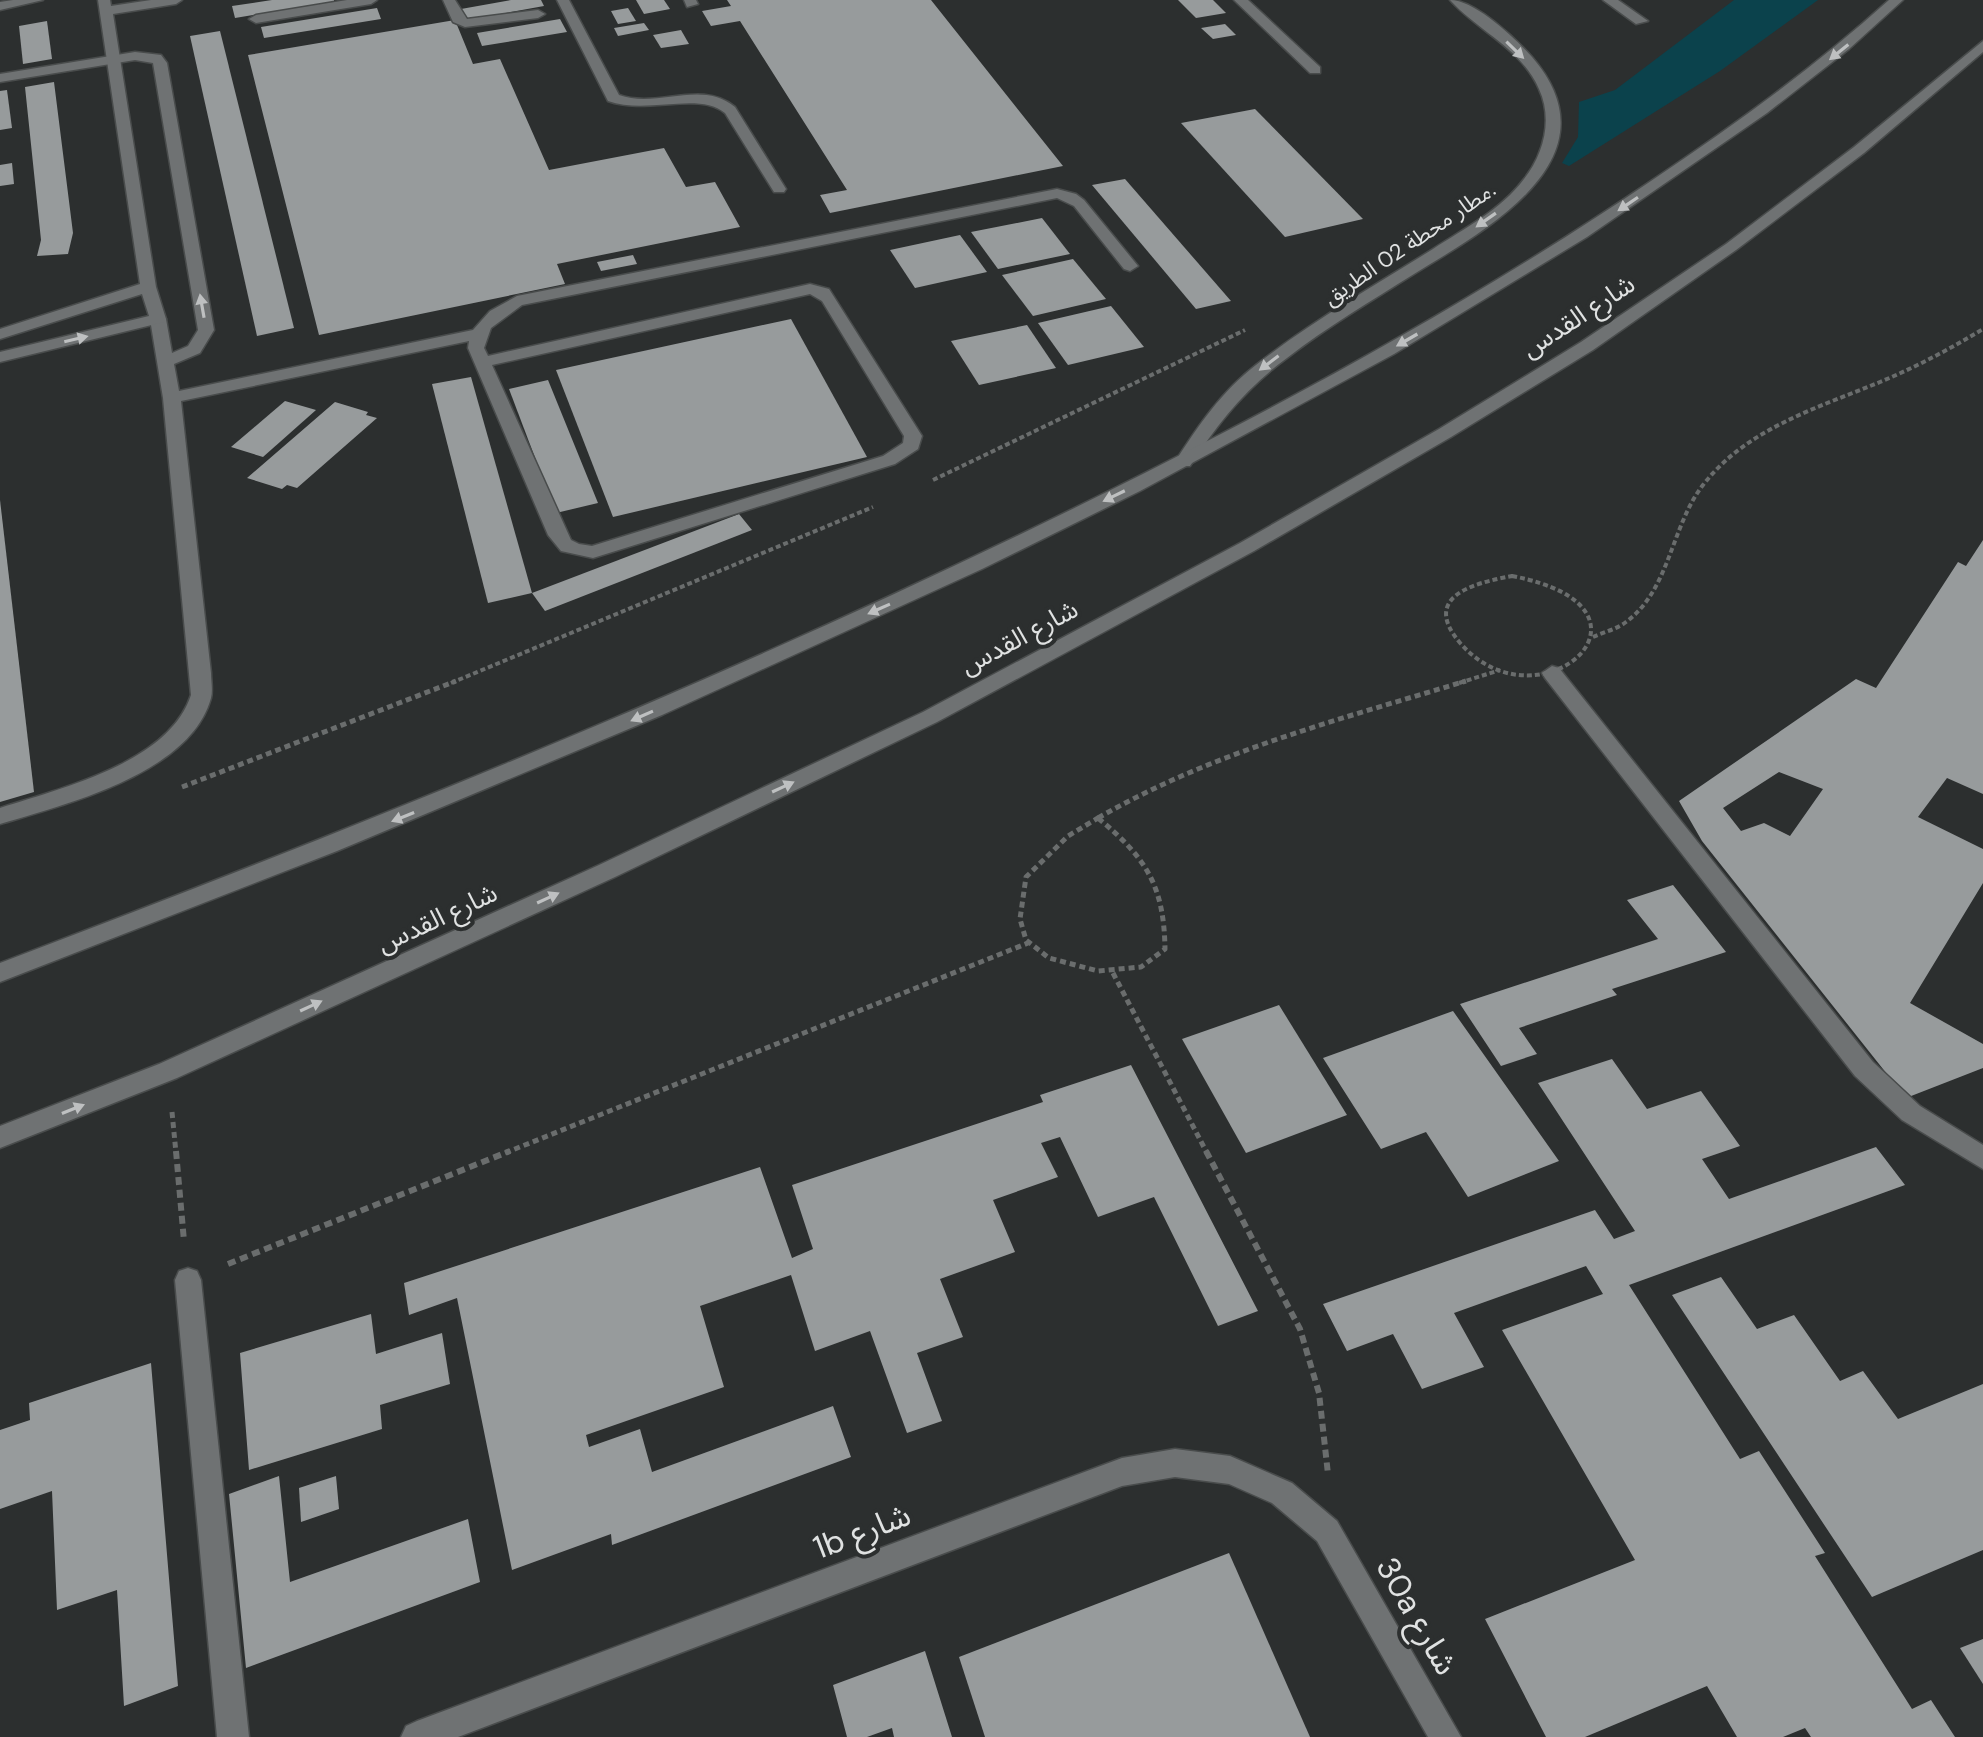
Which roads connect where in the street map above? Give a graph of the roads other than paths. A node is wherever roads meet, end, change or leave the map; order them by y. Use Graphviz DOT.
graph roads {
  1 [pos="37,0"];
  2 [pos="176,0"];
  3 [pos="371,0"];
  4 [pos="449,0"];
  5 [pos="563,0"];
  6 [pos="1240,0"];
  7 [pos="1456,0"];
  8 [pos="1609,0"];
  9 [pos="1897,0"];
  10 [pos="0,6"];
  11 [pos="105,6"];
  12 [pos="538,14"];
  13 [pos="256,19"];
  14 [pos="1641,21"];
  15 [pos="1983,45"];
  16 [pos="112,60"];
  17 [pos="1315,70"];
  18 [pos="0,78"];
  19 [pos="779,189"];
  20 [pos="1130,266"];
  21 [pos="148,287"];
  22 [pos="158,319"];
  23 [pos="0,334"];
  24 [pos="477,334"];
  25 [pos="0,357"];
  26 [pos="166,362"];
  27 [pos="482,362"];
  28 [pos="172,398"];
  29 [pos="1184,462"];
  30 [pos="1552,673"];
  31 [pos="0,816"];
  32 [pos="0,973"];
  33 [pos="0,1137"];
  34 [pos="1983,1158"];
  35 [pos="188,1280"];
  36 [pos="1327,1531"];
  37 [pos="430,1735"];
  38 [pos="233,1737"];
  39 [pos="1445,1737"];
  1 -- 10 [label="main road"];
  2 -- 11 [label="main road"];
  3 -- 13 [label="main road"];
  4 -- 12 [label="main road"];
  5 -- 19 [label="main road"];
  6 -- 17 [label="main road"];
  7 -- 29 [label="main road, مطار محطة 02 الطريق., one-way"];
  8 -- 14 [label="main road"];
  9 -- 29 [label="main road, one-way"];
  11 -- 16 [label="main road"];
  33 -- 15 [label="main road, شارع القدس, one-way"];
  16 -- 18 [label="main road"];
  16 -- 21 [label="main road"];
  26 -- 16 [label="main road, one-way"];
  20 -- 24 [label="main road"];
  21 -- 22 [label="main road"];
  21 -- 23 [label="main road"];
  25 -- 22 [label="main road, one-way"];
  22 -- 26 [label="main road"];
  24 -- 27 [label="main road"];
  24 -- 28 [label="main road"];
  26 -- 28 [label="main road"];
  27 -- 27 [label="main road"];
  28 -- 31 [label="main road"];
  29 -- 32 [label="main road, one-way"];
  30 -- 34 [label="main road"];
  35 -- 38 [label="main road"];
  36 -- 37 [label="main road, 1b شارع"];
  36 -- 39 [label="main road, 30a شارع"];
}
